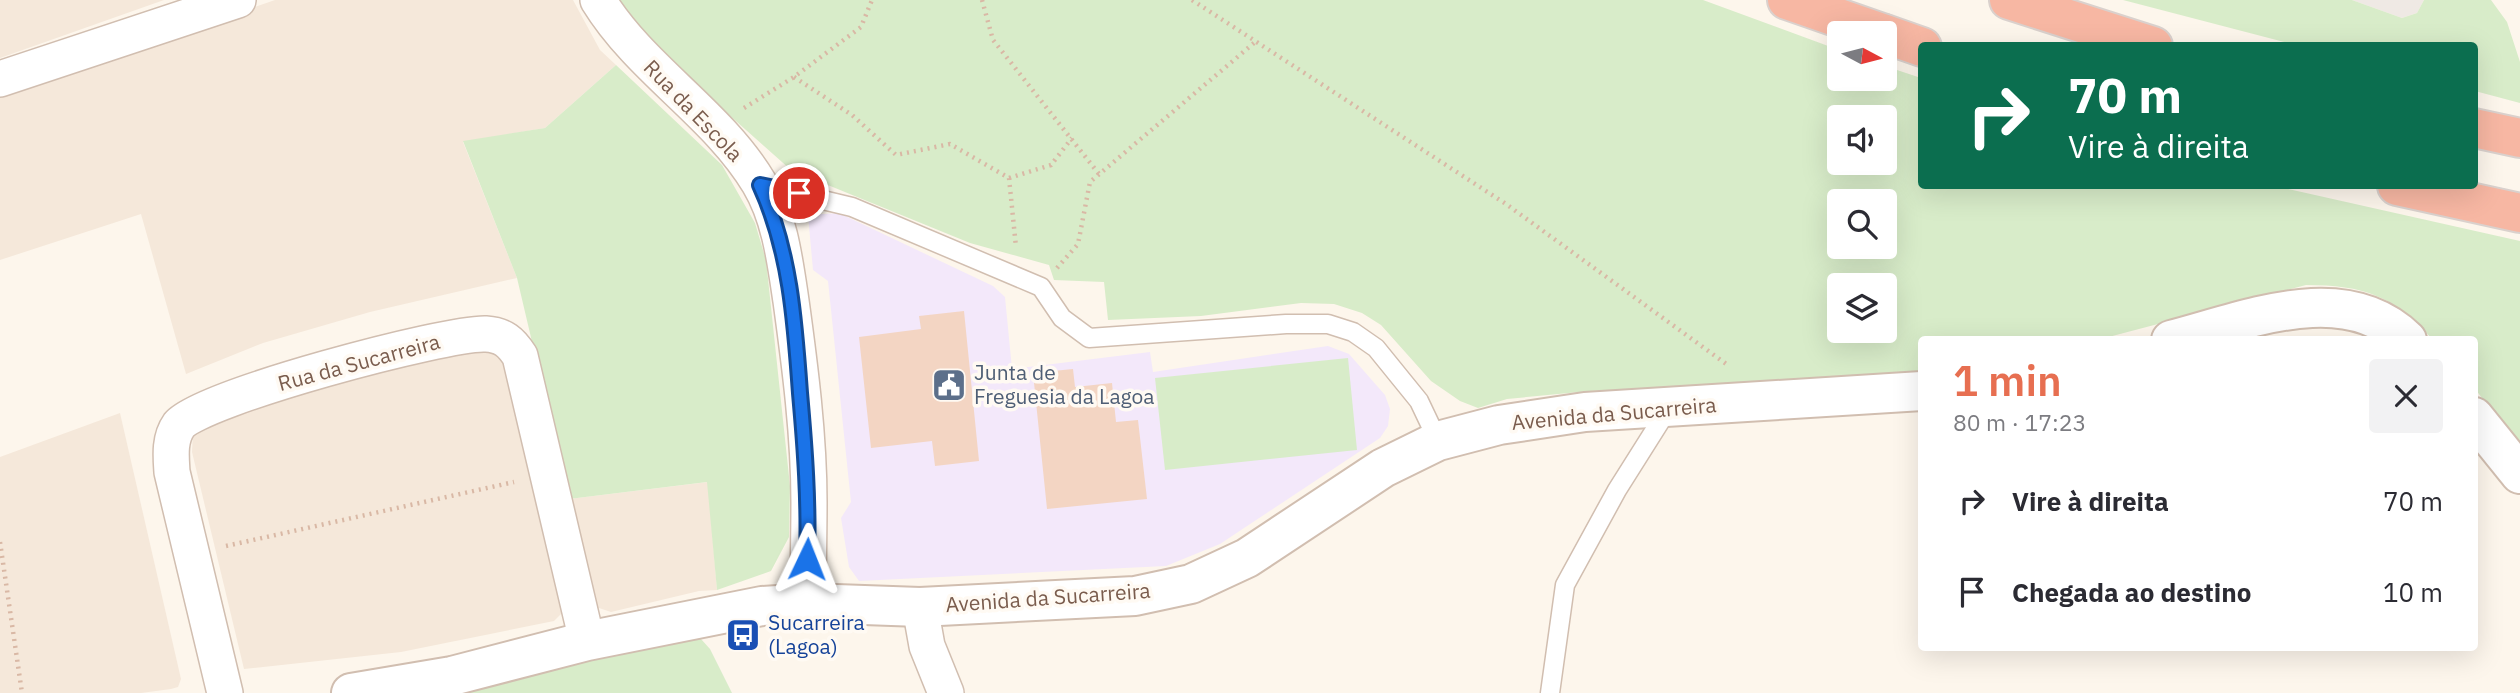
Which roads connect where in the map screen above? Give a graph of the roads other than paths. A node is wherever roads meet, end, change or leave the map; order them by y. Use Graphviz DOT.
graph roads {
  1 [pos="238,0"];
  2 [pos="598,0"];
  3 [pos="1787,0"];
  4 [pos="2009,0"];
  5 [pos="1846,21"];
  6 [pos="1897,39"];
  7 [pos="2140,42"];
  8 [pos="1918,46"];
  9 [pos="0,79"];
  10 [pos="2478,129"];
  11 [pos="2520,138"];
  12 [pos="760,185"];
  13 [pos="2411,189"];
  14 [pos="2520,213"];
  15 [pos="2186,336"];
  16 [pos="2403,336"];
  17 [pos="1918,391"];
  18 [pos="1670,406"];
  19 [pos="2478,422"];
  20 [pos="1438,441"];
  21 [pos="2520,474"];
  22 [pos="808,604"];
  23 [pos="920,607"];
  24 [pos="587,641"];
  25 [pos="225,693"];
  26 [pos="351,693"];
  27 [pos="946,693"];
  28 [pos="1550,693"];
  1 -- 9 [label="street"];
  2 -- 12 [label="street, Rua da Escola"];
  3 -- 5 [label="highway"];
  4 -- 7 [label="highway"];
  6 -- 8 [label="highway"];
  10 -- 11 [label="highway"];
  12 -- 20 [label="lane"];
  12 -- 22 [label="street, Rua da Escola"];
  13 -- 14 [label="highway"];
  15 -- 16 [label="street"];
  17 -- 18 [label="street, Avenida da Sucarreira"];
  18 -- 20 [label="street, Avenida da Sucarreira"];
  18 -- 28 [label="lane"];
  19 -- 21 [label="street"];
  20 -- 23 [label="street, Avenida da Sucarreira"];
  22 -- 23 [label="street, Avenida da Sucarreira"];
  22 -- 24 [label="street, Avenida da Sucarreira"];
  23 -- 27 [label="street"];
  24 -- 25 [label="street, Rua da Sucarreira"];
  24 -- 26 [label="street, Avenida da Sucarreira"];
}
